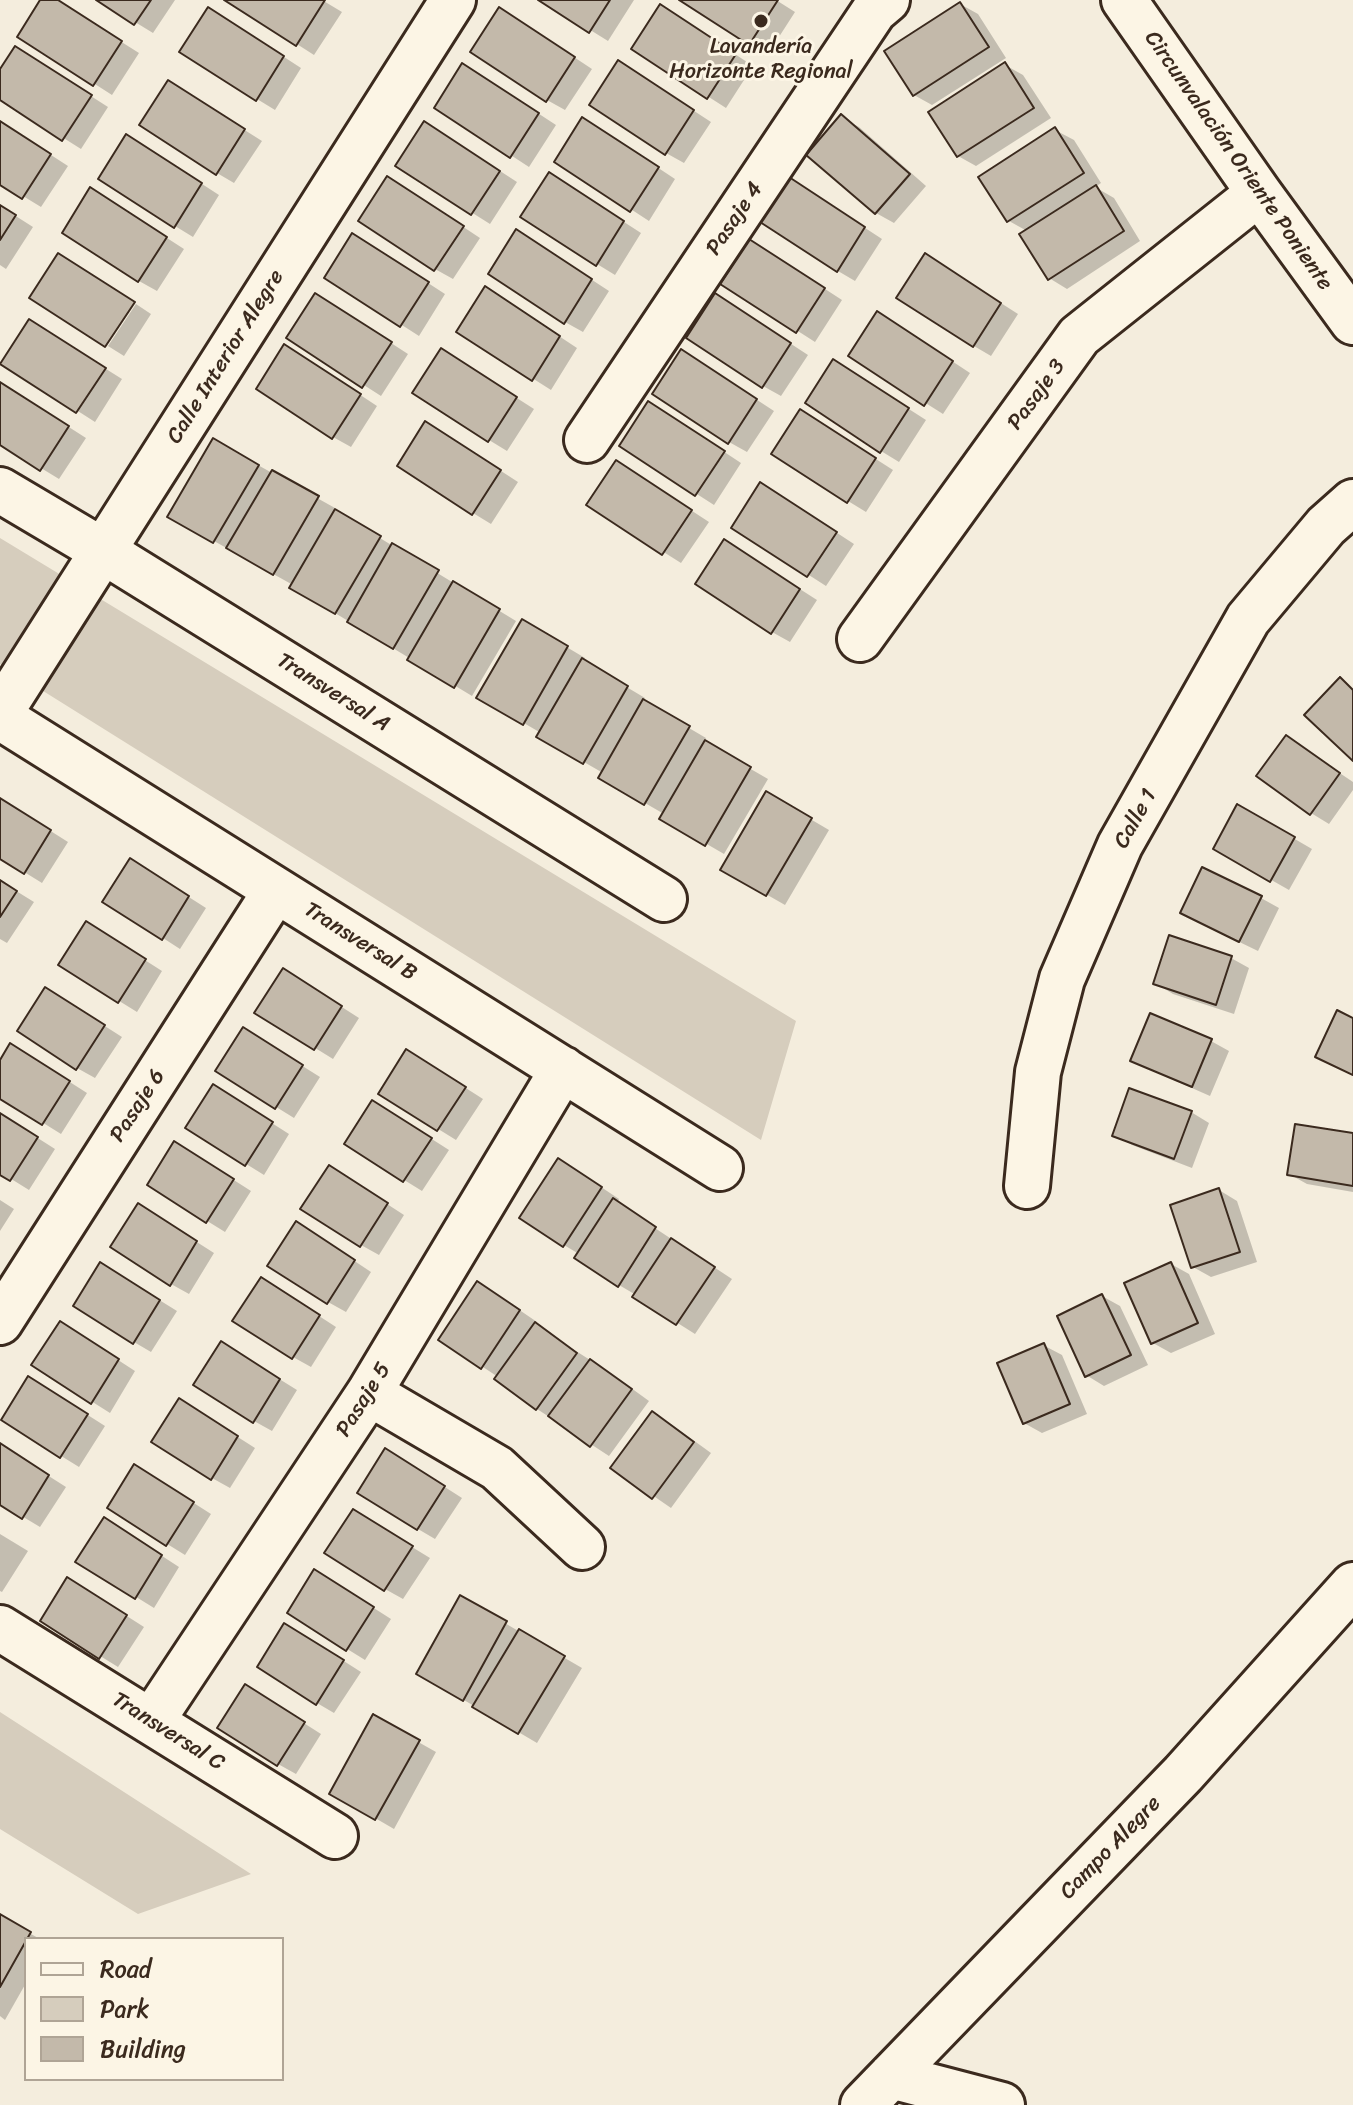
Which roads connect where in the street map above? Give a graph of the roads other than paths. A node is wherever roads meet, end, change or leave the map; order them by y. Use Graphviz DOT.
graph roads {
  1 [pos="453,0"];
  2 [pos="887,0"];
  3 [pos="1124,0"];
  4 [pos="1259,193"];
  5 [pos="1353,322"];
  6 [pos="587,440"];
  7 [pos="0,490"];
  8 [pos="1353,502"];
  9 [pos="103,551"];
  10 [pos="860,639"];
  11 [pos="0,715"];
  12 [pos="276,890"];
  13 [pos="664,899"];
  14 [pos="563,1069"];
  15 [pos="720,1168"];
  16 [pos="1027,1186"];
  17 [pos="0,1322"];
  18 [pos="369,1393"];
  19 [pos="582,1547"];
  20 [pos="1353,1585"];
  21 [pos="0,1628"];
  22 [pos="151,1722"];
  23 [pos="335,1836"];
  24 [pos="877,2090"];
  25 [pos="1002,2105"];
  1 -- 9 [label="street, Calle Interior Alegre"];
  2 -- 6 [label="street, Pasaje 4"];
  3 -- 4 [label="street, Circunvalación Oriente Poniente"];
  4 -- 5 [label="street, Circunvalación Oriente Poniente"];
  4 -- 10 [label="street, Pasaje 3"];
  7 -- 9 [label="street, Transversal A"];
  8 -- 16 [label="street, Calle 1"];
  9 -- 11 [label="street, Calle Interior Alegre"];
  9 -- 13 [label="street, Transversal A"];
  11 -- 12 [label="street, Transversal B"];
  12 -- 14 [label="street, Transversal B"];
  12 -- 17 [label="street, Pasaje 6"];
  14 -- 15 [label="street, Transversal B"];
  14 -- 18 [label="street, Pasaje 5"];
  18 -- 19 [label="street"];
  18 -- 22 [label="street, Pasaje 5"];
  20 -- 24 [label="street, Campo Alegre"];
  21 -- 22 [label="street, Transversal C"];
  22 -- 23 [label="street, Transversal C"];
  24 -- 25 [label="street"];
}
